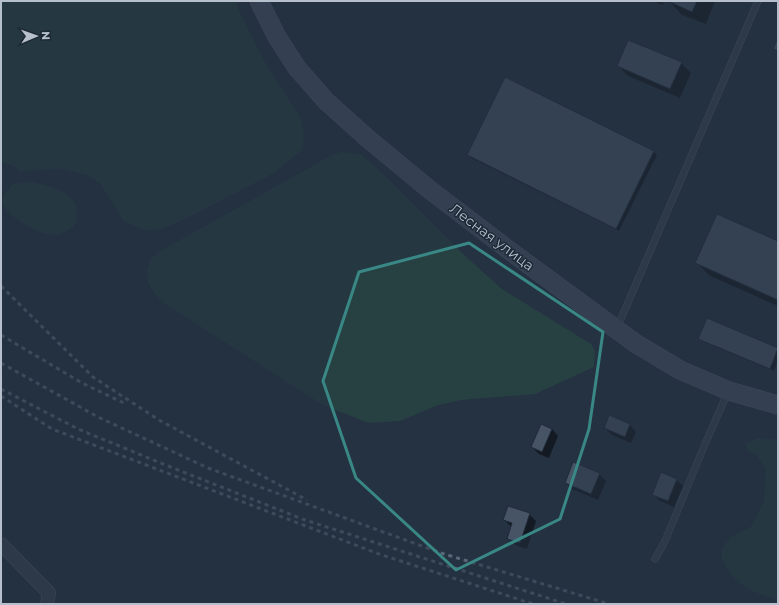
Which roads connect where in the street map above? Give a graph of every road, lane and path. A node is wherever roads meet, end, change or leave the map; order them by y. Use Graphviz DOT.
graph roads {
  1 [pos="259,1"];
  2 [pos="758,1"];
  3 [pos="616,330"];
  4 [pos="729,391"];
  5 [pos="778,405"];
  6 [pos="1,544"];
  7 [pos="655,559"];
  8 [pos="47,604"];
  1 -- 3 [label="street, Лесная улица"];
  2 -- 3 [label="lane"];
  3 -- 4 [label="street, Лесная улица"];
  4 -- 5 [label="street, Лесная улица"];
  4 -- 7 [label="lane"];
  6 -- 8 [label="street"];
}
